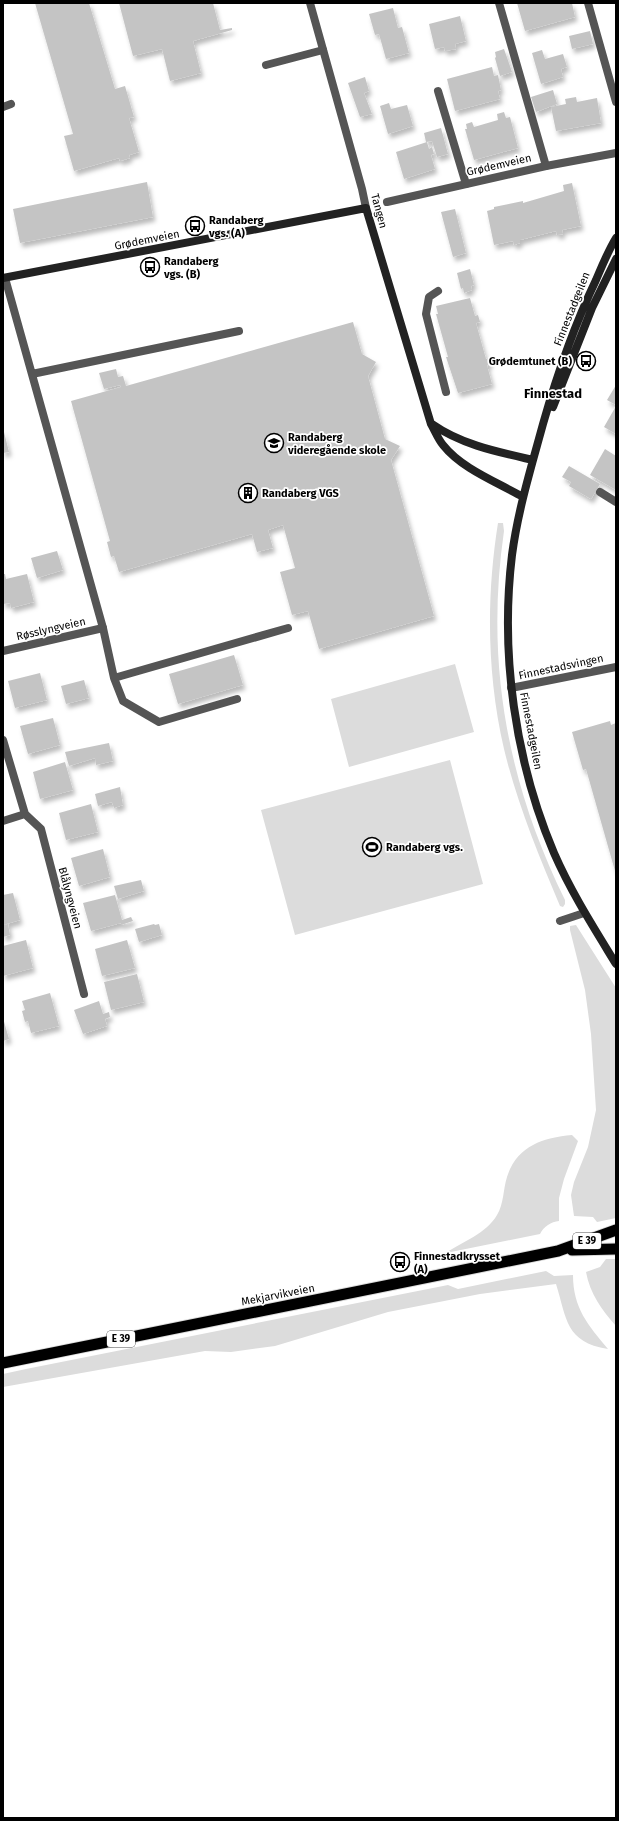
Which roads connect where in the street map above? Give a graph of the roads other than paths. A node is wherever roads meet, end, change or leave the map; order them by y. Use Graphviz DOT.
graph roads {
  1 [pos="310,3"];
  2 [pos="499,3"];
  3 [pos="588,3"];
  4 [pos="323,50"];
  5 [pos="266,65"];
  6 [pos="438,91"];
  7 [pos="616,102"];
  8 [pos="11,104"];
  9 [pos="3,107"];
  10 [pos="616,153"];
  11 [pos="546,166"];
  12 [pos="466,184"];
  13 [pos="387,202"];
  14 [pos="366,208"];
  15 [pos="616,238"];
  16 [pos="616,259"];
  17 [pos="4,275"];
  18 [pos="438,291"];
  19 [pos="239,331"];
  20 [pos="32,374"];
  21 [pos="446,392"];
  22 [pos="431,424"];
  23 [pos="533,460"];
  24 [pos="600,492"];
  25 [pos="523,497"];
  26 [pos="616,502"];
  27 [pos="103,628"];
  28 [pos="288,628"];
  29 [pos="3,651"];
  30 [pos="616,667"];
  31 [pos="114,678"];
  32 [pos="511,688"];
  33 [pos="237,699"];
  34 [pos="3,740"];
  35 [pos="25,814"];
  36 [pos="3,821"];
  37 [pos="584,913"];
  38 [pos="560,921"];
  39 [pos="616,964"];
  40 [pos="84,994"];
  41 [pos="616,1230"];
  42 [pos="616,1249"];
  43 [pos="558,1251"];
  44 [pos="3,1363"];
  1 -- 4 [label="street, Tangen"];
  2 -- 11 [label="street"];
  3 -- 7 [label="street"];
  4 -- 5 [label="street"];
  4 -- 14 [label="street, Tangen"];
  6 -- 12 [label="street"];
  8 -- 9 [label="street"];
  10 -- 11 [label="street, Grødemveien"];
  11 -- 12 [label="street, Grødemveien"];
  12 -- 13 [label="street, Grødemveien"];
  14 -- 17 [label="main road, Grødemveien"];
  14 -- 22 [label="main road, Tangen"];
  15 -- 23 [label="main road, Finnestadgeilen"];
  16 -- 23 [label="main road, Finnestadgeilen"];
  17 -- 20 [label="street"];
  18 -- 21 [label="street"];
  19 -- 20 [label="street"];
  20 -- 27 [label="street"];
  22 -- 23 [label="main road"];
  22 -- 25 [label="main road"];
  23 -- 25 [label="main road, Finnestadgeilen"];
  24 -- 26 [label="street"];
  25 -- 32 [label="main road, Finnestadgeilen"];
  27 -- 29 [label="street, Røsslyngveien"];
  27 -- 31 [label="street"];
  28 -- 31 [label="street"];
  30 -- 32 [label="street, Finnestadsvingen"];
  31 -- 33 [label="street"];
  32 -- 37 [label="main road, Finnestadgeilen"];
  34 -- 35 [label="street, Blålyngveien"];
  35 -- 36 [label="street"];
  35 -- 40 [label="street, Blålyngveien"];
  37 -- 38 [label="street"];
  37 -- 39 [label="main road, Finnestadgeilen"];
  41 -- 43 [label="highway, Mekjarvikveien / E 39"];
  42 -- 43 [label="highway, Mekjarvikveien / E 39"];
  43 -- 44 [label="highway, Mekjarvikveien / E 39"];
}
